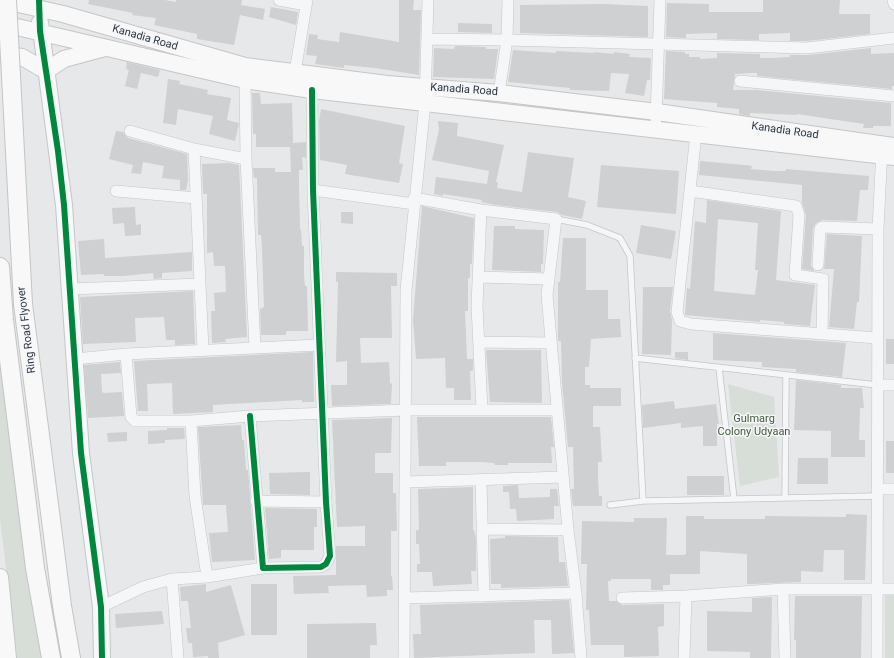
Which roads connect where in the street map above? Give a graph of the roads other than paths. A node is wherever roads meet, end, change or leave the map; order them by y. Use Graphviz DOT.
graph roads {
  1 [pos="1,0"];
  2 [pos="7,0"];
  3 [pos="279,0"];
  4 [pos="428,0"];
  5 [pos="508,0"];
  6 [pos="660,0"];
  7 [pos="893,0"];
  8 [pos="307,2"];
  9 [pos="39,4"];
  10 [pos="894,4"];
  11 [pos="0,23"];
  12 [pos="40,31"];
  13 [pos="894,38"];
  14 [pos="427,39"];
  15 [pos="507,40"];
  16 [pos="660,44"];
  17 [pos="110,47"];
  18 [pos="0,54"];
  19 [pos="46,71"];
  20 [pos="295,72"];
  21 [pos="245,80"];
  22 [pos="740,81"];
  23 [pos="312,90"];
  24 [pos="500,93"];
  25 [pos="425,95"];
  26 [pos="894,96"];
  27 [pos="657,112"];
  28 [pos="655,130"];
  29 [pos="130,131"];
  30 [pos="696,134"];
  31 [pos="194,149"];
  32 [pos="888,151"];
  33 [pos="246,159"];
  34 [pos="312,190"];
  35 [pos="116,191"];
  36 [pos="690,191"];
  37 [pos="196,198"];
  38 [pos="414,201"];
  39 [pos="481,210"];
  40 [pos="556,219"];
  41 [pos="878,229"];
  42 [pos="818,265"];
  43 [pos="0,267"];
  44 [pos="478,277"];
  45 [pos="549,280"];
  46 [pos="200,284"];
  47 [pos="70,290"];
  48 [pos="822,334"];
  49 [pos="877,338"];
  50 [pos="478,342"];
  51 [pos="551,343"];
  52 [pos="319,346"];
  53 [pos="256,348"];
  54 [pos="203,350"];
  55 [pos="126,354"];
  56 [pos="635,358"];
  57 [pos="75,359"];
  58 [pos="719,368"];
  59 [pos="786,376"];
  60 [pos="877,385"];
  61 [pos="894,385"];
  62 [pos="406,410"];
  63 [pos="482,410"];
  64 [pos="557,410"];
  65 [pos="323,414"];
  66 [pos="250,416"];
  67 [pos="191,421"];
  68 [pos="563,477"];
  69 [pos="481,480"];
  70 [pos="406,482"];
  71 [pos="894,489"];
  72 [pos="877,493"];
  73 [pos="785,498"];
  74 [pos="734,499"];
  75 [pos="256,501"];
  76 [pos="643,501"];
  77 [pos="326,502"];
  78 [pos="610,505"];
  79 [pos="482,529"];
  80 [pos="568,530"];
  81 [pos="263,568"];
  82 [pos="0,577"];
  83 [pos="207,577"];
  84 [pos="172,579"];
  85 [pos="783,589"];
  86 [pos="877,589"];
  87 [pos="894,589"];
  88 [pos="576,593"];
  89 [pos="484,596"];
  90 [pos="686,596"];
  91 [pos="405,598"];
  92 [pos="622,598"];
  93 [pos="101,607"];
  94 [pos="8,658"];
  95 [pos="51,658"];
  96 [pos="71,658"];
  97 [pos="102,658"];
  98 [pos="178,658"];
  99 [pos="404,658"];
  100 [pos="581,658"];
  101 [pos="684,658"];
  102 [pos="785,658"];
  103 [pos="877,658"];
  1 -- 9 [label="main road, Kanadia Road"];
  2 -- 96 [label="main road, Ring Road Flyover, bridge"];
  3 -- 8 [label="street"];
  4 -- 14 [label="street"];
  5 -- 15 [label="street"];
  6 -- 16 [label="street"];
  7 -- 10 [label="street"];
  8 -- 20 [label="street"];
  9 -- 12 [label="main road"];
  9 -- 20 [label="main road, Kanadia Road"];
  11 -- 12 [label="main road"];
  12 -- 17 [label="main road"];
  12 -- 19 [label="main road"];
  13 -- 16 [label="street"];
  14 -- 15 [label="street"];
  14 -- 25 [label="street"];
  15 -- 16 [label="street"];
  15 -- 24 [label="street"];
  16 -- 27 [label="street"];
  17 -- 19 [label="main road"];
  17 -- 21 [label="main road"];
  18 -- 19 [label="main road"];
  19 -- 47 [label="main road"];
  20 -- 25 [label="main road, Kanadia Road"];
  21 -- 23 [label="main road"];
  21 -- 33 [label="street"];
  22 -- 26 [label="street"];
  23 -- 25 [label="main road"];
  23 -- 34 [label="street"];
  24 -- 25 [label="main road, Kanadia Road"];
  24 -- 27 [label="main road, Kanadia Road"];
  25 -- 28 [label="main road"];
  25 -- 38 [label="street"];
  27 -- 28 [label="street"];
  27 -- 32 [label="main road, Kanadia Road"];
  28 -- 30 [label="main road"];
  29 -- 31 [label="street"];
  30 -- 32 [label="main road"];
  30 -- 36 [label="street"];
  31 -- 33 [label="street"];
  31 -- 37 [label="street"];
  32 -- 41 [label="street"];
  33 -- 53 [label="street"];
  34 -- 38 [label="street"];
  34 -- 52 [label="street"];
  35 -- 37 [label="street"];
  36 -- 48 [label="street"];
  36 -- 48 [label="street"];
  37 -- 46 [label="street"];
  38 -- 39 [label="street"];
  38 -- 62 [label="street"];
  39 -- 40 [label="street"];
  39 -- 44 [label="street"];
  40 -- 45 [label="street"];
  40 -- 56 [label="lane"];
  41 -- 42 [label="street"];
  41 -- 49 [label="street"];
  43 -- 95 [label="main road, Ring Road Flyover"];
  44 -- 45 [label="street"];
  44 -- 50 [label="street"];
  45 -- 51 [label="street"];
  46 -- 47 [label="street"];
  46 -- 54 [label="street"];
  47 -- 57 [label="main road"];
  48 -- 49 [label="street"];
  49 -- 60 [label="street"];
  50 -- 51 [label="street"];
  50 -- 63 [label="street"];
  51 -- 64 [label="street"];
  52 -- 53 [label="street"];
  52 -- 65 [label="street"];
  53 -- 54 [label="street"];
  54 -- 55 [label="street"];
  55 -- 57 [label="street"];
  55 -- 67 [label="street"];
  56 -- 58 [label="lane"];
  56 -- 76 [label="lane"];
  57 -- 93 [label="main road"];
  58 -- 59 [label="lane"];
  58 -- 74 [label="lane"];
  59 -- 60 [label="lane"];
  59 -- 73 [label="lane"];
  60 -- 61 [label="street"];
  60 -- 72 [label="street"];
  62 -- 63 [label="street"];
  62 -- 65 [label="street"];
  62 -- 70 [label="street"];
  63 -- 64 [label="street"];
  64 -- 68 [label="street"];
  65 -- 66 [label="street"];
  65 -- 77 [label="street"];
  66 -- 67 [label="street"];
  66 -- 75 [label="street"];
  67 -- 83 [label="street"];
  68 -- 69 [label="street"];
  68 -- 80 [label="street"];
  69 -- 70 [label="street"];
  69 -- 79 [label="street"];
  70 -- 91 [label="street"];
  71 -- 72 [label="street"];
  72 -- 73 [label="lane"];
  72 -- 86 [label="street"];
  73 -- 74 [label="lane"];
  74 -- 76 [label="lane"];
  75 -- 77 [label="street"];
  75 -- 81 [label="street"];
  76 -- 78 [label="lane"];
  77 -- 81 [label="street"];
  79 -- 80 [label="street"];
  79 -- 89 [label="street"];
  80 -- 88 [label="street"];
  81 -- 83 [label="street"];
  82 -- 94 [label="main road"];
  83 -- 84 [label="street"];
  84 -- 93 [label="street"];
  84 -- 98 [label="street"];
  85 -- 86 [label="street"];
  85 -- 90 [label="street"];
  85 -- 102 [label="street"];
  86 -- 87 [label="street"];
  86 -- 103 [label="street"];
  88 -- 89 [label="street"];
  88 -- 100 [label="street"];
  89 -- 91 [label="street"];
  90 -- 92 [label="street"];
  90 -- 101 [label="street"];
  91 -- 99 [label="street"];
  93 -- 97 [label="main road"];
}
